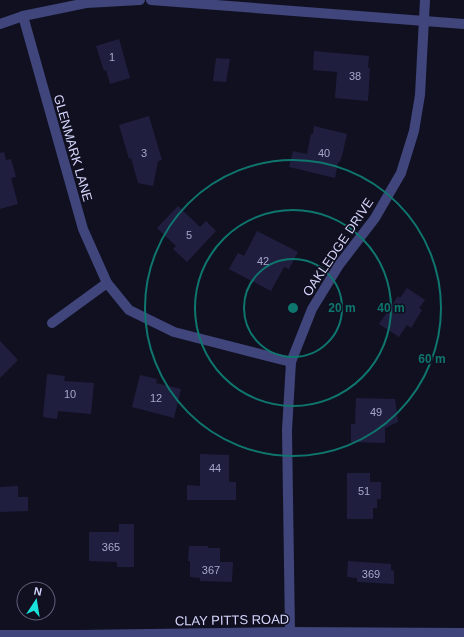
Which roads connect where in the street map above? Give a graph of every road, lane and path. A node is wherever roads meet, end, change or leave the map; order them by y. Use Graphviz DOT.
graph roads {
  1 [pos="140,0"];
  2 [pos="151,0"];
  3 [pos="425,0"];
  4 [pos="23,16"];
  5 [pos="423,20"];
  6 [pos="0,24"];
  7 [pos="464,24"];
  8 [pos="107,283"];
  9 [pos="52,323"];
  10 [pos="291,362"];
  11 [pos="290,632"];
  12 [pos="464,633"];
  13 [pos="0,635"];
  14 [pos="79,636"];
  1 -- 4 [label="street"];
  2 -- 5 [label="street"];
  3 -- 5 [label="street, OAKLEDGE DRIVE"];
  4 -- 6 [label="street"];
  4 -- 8 [label="street, GLENMARK LANE"];
  5 -- 7 [label="street"];
  5 -- 10 [label="street, OAKLEDGE DRIVE"];
  8 -- 9 [label="street"];
  8 -- 10 [label="street, GLENMARK LANE"];
  10 -- 11 [label="street, OAKLEDGE DRIVE"];
  11 -- 12 [label="street, CLAY PITTS ROAD"];
  11 -- 14 [label="street, CLAY PITTS ROAD"];
  13 -- 14 [label="street, CLAY PITTS ROAD"];
}
